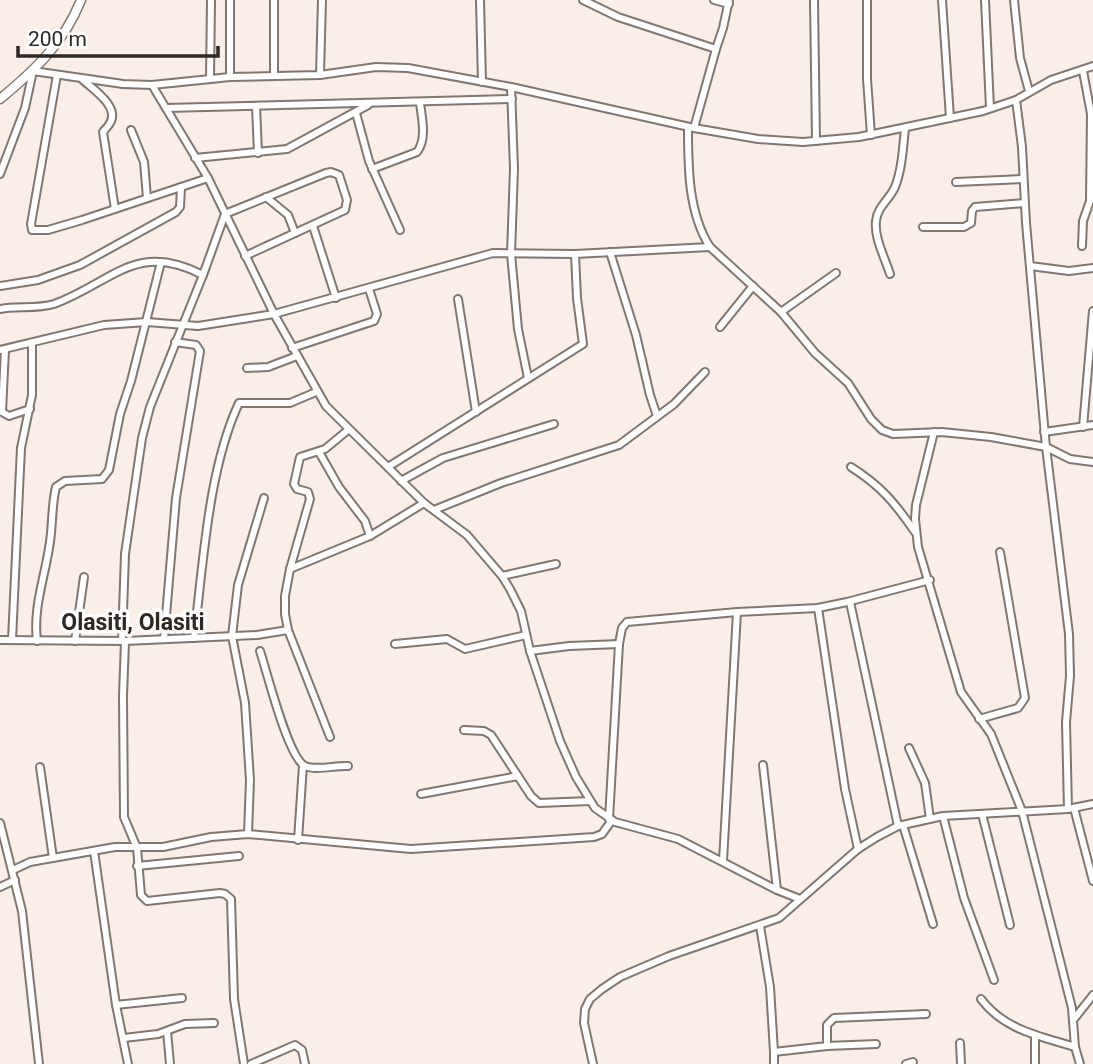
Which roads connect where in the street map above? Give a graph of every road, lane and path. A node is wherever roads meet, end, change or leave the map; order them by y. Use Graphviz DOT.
graph roads {
  1 [pos="81,0"];
  2 [pos="211,0"];
  3 [pos="230,0"];
  4 [pos="274,0"];
  5 [pos="322,0"];
  6 [pos="480,0"];
  7 [pos="583,0"];
  8 [pos="714,0"];
  9 [pos="814,0"];
  10 [pos="867,0"];
  11 [pos="942,0"];
  12 [pos="985,0"];
  13 [pos="1014,0"];
  14 [pos="729,2"];
  15 [pos="716,49"];
  16 [pos="1093,66"];
  17 [pos="33,71"];
  18 [pos="1083,71"];
  19 [pos="57,75"];
  20 [pos="274,75"];
  21 [pos="320,75"];
  22 [pos="230,77"];
  23 [pos="80,78"];
  24 [pos="210,79"];
  25 [pos="482,82"];
  26 [pos="152,85"];
  27 [pos="511,88"];
  28 [pos="1029,91"];
  29 [pos="0,99"];
  30 [pos="512,99"];
  31 [pos="1016,100"];
  32 [pos="420,103"];
  33 [pos="370,104"];
  34 [pos="1092,105"];
  35 [pos="256,106"];
  36 [pos="166,108"];
  37 [pos="990,108"];
  38 [pos="356,113"];
  39 [pos="950,118"];
  40 [pos="691,128"];
  41 [pos="905,128"];
  42 [pos="131,130"];
  43 [pos="871,135"];
  44 [pos="816,141"];
  45 [pos="258,153"];
  46 [pos="195,158"];
  47 [pos="372,169"];
  48 [pos="0,174"];
  49 [pos="208,178"];
  50 [pos="1023,179"];
  51 [pos="956,183"];
  52 [pos="181,187"];
  53 [pos="266,197"];
  54 [pos="147,198"];
  55 [pos="1091,202"];
  56 [pos="1025,203"];
  57 [pos="115,209"];
  58 [pos="225,214"];
  59 [pos="313,226"];
  60 [pos="923,227"];
  61 [pos="400,230"];
  62 [pos="295,233"];
  63 [pos="1082,246"];
  64 [pos="710,247"];
  65 [pos="610,253"];
  66 [pos="511,254"];
  67 [pos="575,254"];
  68 [pos="245,256"];
  69 [pos="161,262"];
  70 [pos="1030,266"];
  71 [pos="1093,268"];
  72 [pos="836,273"];
  73 [pos="890,274"];
  74 [pos="204,275"];
  75 [pos="0,286"];
  76 [pos="753,286"];
  77 [pos="369,289"];
  78 [pos="337,298"];
  79 [pos="458,299"];
  80 [pos="0,309"];
  81 [pos="1093,311"];
  82 [pos="781,312"];
  83 [pos="274,314"];
  84 [pos="147,322"];
  85 [pos="182,325"];
  86 [pos="720,327"];
  87 [pos="32,342"];
  88 [pos="175,342"];
  89 [pos="292,348"];
  90 [pos="2,349"];
  91 [pos="297,356"];
  92 [pos="247,368"];
  93 [pos="705,372"];
  94 [pos="528,378"];
  95 [pos="316,392"];
  96 [pos="30,409"];
  97 [pos="476,412"];
  98 [pos="657,416"];
  99 [pos="554,424"];
  100 [pos="1093,425"];
  101 [pos="1083,427"];
  102 [pos="348,430"];
  103 [pos="934,432"];
  104 [pos="1044,432"];
  105 [pos="1046,447"];
  106 [pos="319,452"];
  107 [pos="1093,463"];
  108 [pos="388,467"];
  109 [pos="851,467"];
  110 [pos="401,481"];
  111 [pos="264,498"];
  112 [pos="424,503"];
  113 [pos="434,510"];
  114 [pos="916,534"];
  115 [pos="370,536"];
  116 [pos="1000,552"];
  117 [pos="556,564"];
  118 [pos="290,569"];
  119 [pos="502,576"];
  120 [pos="84,577"];
  121 [pos="930,580"];
  122 [pos="850,602"];
  123 [pos="818,608"];
  124 [pos="737,612"];
  125 [pos="288,630"];
  126 [pos="526,635"];
  127 [pos="232,636"];
  128 [pos="194,638"];
  129 [pos="164,639"];
  130 [pos="0,640"];
  131 [pos="12,640"];
  132 [pos="37,641"];
  133 [pos="75,641"];
  134 [pos="123,641"];
  135 [pos="619,644"];
  136 [pos="395,645"];
  137 [pos="260,651"];
  138 [pos="530,651"];
  139 [pos="979,719"];
  140 [pos="464,730"];
  141 [pos="330,737"];
  142 [pos="909,748"];
  143 [pos="303,765"];
  144 [pos="763,765"];
  145 [pos="348,766"];
  146 [pos="40,767"];
  147 [pos="518,776"];
  148 [pos="421,794"];
  149 [pos="590,801"];
  150 [pos="1093,804"];
  151 [pos="1071,808"];
  152 [pos="1022,811"];
  153 [pos="982,814"];
  154 [pos="943,816"];
  155 [pos="930,818"];
  156 [pos="611,820"];
  157 [pos="0,823"];
  158 [pos="900,825"];
  159 [pos="248,834"];
  160 [pos="298,840"];
  161 [pos="136,848"];
  162 [pos="858,849"];
  163 [pos="94,851"];
  164 [pos="239,856"];
  165 [pos="53,858"];
  166 [pos="723,861"];
  167 [pos="137,866"];
  168 [pos="13,870"];
  169 [pos="15,880"];
  170 [pos="1093,881"];
  171 [pos="0,887"];
  172 [pos="777,890"];
  173 [pos="800,899"];
  174 [pos="933,924"];
  175 [pos="1010,925"];
  176 [pos="760,926"];
  177 [pos="994,980"];
  178 [pos="1093,995"];
  179 [pos="182,998"];
  180 [pos="981,999"];
  181 [pos="116,1005"];
  182 [pos="926,1014"];
  183 [pos="1074,1019"];
  184 [pos="214,1023"];
  185 [pos="167,1031"];
  186 [pos="1035,1035"];
  187 [pos="124,1038"];
  188 [pos="960,1043"];
  189 [pos="876,1044"];
  190 [pos="827,1046"];
  191 [pos="1075,1047"];
  192 [pos="774,1052"];
  193 [pos="267,1061"];
  194 [pos="39,1064"];
  195 [pos="128,1064"];
  196 [pos="170,1064"];
  197 [pos="244,1064"];
  198 [pos="251,1064"];
  199 [pos="305,1064"];
  200 [pos="593,1064"];
  201 [pos="774,1064"];
  202 [pos="961,1064"];
  203 [pos="1035,1064"];
  204 [pos="1080,1064"];
  1 -- 17 [label="street"];
  2 -- 24 [label="street"];
  3 -- 22 [label="street"];
  4 -- 20 [label="street"];
  5 -- 21 [label="street"];
  6 -- 25 [label="street"];
  7 -- 15 [label="street"];
  8 -- 14 [label="street"];
  9 -- 44 [label="street"];
  10 -- 43 [label="street"];
  11 -- 39 [label="street"];
  12 -- 37 [label="street"];
  13 -- 28 [label="street"];
  14 -- 15 [label="street"];
  15 -- 40 [label="street"];
  16 -- 18 [label="street"];
  17 -- 19 [label="street"];
  17 -- 29 [label="street"];
  17 -- 48 [label="street"];
  18 -- 28 [label="street"];
  18 -- 34 [label="street"];
  19 -- 23 [label="street"];
  19 -- 57 [label="street"];
  20 -- 21 [label="street"];
  20 -- 22 [label="street"];
  21 -- 25 [label="street"];
  22 -- 24 [label="street"];
  23 -- 26 [label="street"];
  23 -- 57 [label="street"];
  24 -- 26 [label="street"];
  25 -- 27 [label="street"];
  26 -- 36 [label="street"];
  27 -- 30 [label="street"];
  27 -- 40 [label="street"];
  28 -- 31 [label="street"];
  30 -- 32 [label="street"];
  30 -- 66 [label="street"];
  31 -- 37 [label="street"];
  31 -- 50 [label="street"];
  32 -- 33 [label="street"];
  32 -- 47 [label="street"];
  33 -- 35 [label="street"];
  33 -- 38 [label="street"];
  34 -- 55 [label="street"];
  35 -- 36 [label="street"];
  35 -- 45 [label="street"];
  36 -- 46 [label="street"];
  37 -- 39 [label="street"];
  38 -- 45 [label="street"];
  38 -- 47 [label="street"];
  39 -- 41 [label="street"];
  40 -- 44 [label="street"];
  40 -- 64 [label="street"];
  41 -- 43 [label="street"];
  41 -- 73 [label="street"];
  42 -- 54 [label="street"];
  43 -- 44 [label="street"];
  45 -- 46 [label="street"];
  46 -- 49 [label="street"];
  47 -- 61 [label="street"];
  49 -- 52 [label="street"];
  49 -- 58 [label="street"];
  50 -- 51 [label="street"];
  50 -- 56 [label="street"];
  52 -- 54 [label="street"];
  52 -- 75 [label="street"];
  53 -- 58 [label="street"];
  53 -- 59 [label="street"];
  53 -- 62 [label="street"];
  54 -- 57 [label="street"];
  55 -- 63 [label="street"];
  56 -- 60 [label="street"];
  56 -- 70 [label="street"];
  58 -- 68 [label="street"];
  58 -- 74 [label="street"];
  59 -- 62 [label="street"];
  59 -- 78 [label="street"];
  62 -- 68 [label="street"];
  64 -- 65 [label="street"];
  64 -- 76 [label="street"];
  65 -- 67 [label="street"];
  65 -- 98 [label="street"];
  66 -- 67 [label="street"];
  66 -- 77 [label="street"];
  66 -- 94 [label="street"];
  67 -- 94 [label="street"];
  68 -- 83 [label="street"];
  69 -- 74 [label="street"];
  69 -- 80 [label="street"];
  69 -- 84 [label="street"];
  70 -- 71 [label="street"];
  70 -- 104 [label="street"];
  72 -- 82 [label="street"];
  74 -- 85 [label="street"];
  76 -- 82 [label="street"];
  76 -- 86 [label="street"];
  77 -- 78 [label="street"];
  77 -- 89 [label="street"];
  78 -- 83 [label="street"];
  79 -- 97 [label="street"];
  81 -- 101 [label="street"];
  82 -- 103 [label="street"];
  83 -- 85 [label="street"];
  83 -- 89 [label="street"];
  84 -- 85 [label="street"];
  84 -- 87 [label="street"];
  84 -- 132 [label="street"];
  85 -- 88 [label="street"];
  87 -- 90 [label="street"];
  87 -- 96 [label="street"];
  88 -- 129 [label="street"];
  88 -- 134 [label="street"];
  89 -- 91 [label="street"];
  90 -- 96 [label="street"];
  91 -- 92 [label="street"];
  91 -- 95 [label="street"];
  93 -- 98 [label="street"];
  94 -- 97 [label="street"];
  95 -- 102 [label="street"];
  95 -- 128 [label="street"];
  96 -- 131 [label="street"];
  97 -- 108 [label="street"];
  98 -- 113 [label="street"];
  99 -- 110 [label="street"];
  100 -- 101 [label="street"];
  101 -- 104 [label="street"];
  102 -- 106 [label="street"];
  102 -- 108 [label="street"];
  103 -- 105 [label="street"];
  103 -- 114 [label="street"];
  104 -- 105 [label="street"];
  105 -- 107 [label="street"];
  105 -- 151 [label="street"];
  106 -- 115 [label="street"];
  106 -- 118 [label="street"];
  108 -- 110 [label="street"];
  109 -- 114 [label="street"];
  110 -- 112 [label="street"];
  111 -- 127 [label="street"];
  112 -- 113 [label="street"];
  112 -- 115 [label="street"];
  113 -- 119 [label="street"];
  114 -- 121 [label="street"];
  115 -- 118 [label="street"];
  116 -- 139 [label="street"];
  117 -- 119 [label="street"];
  118 -- 125 [label="street"];
  119 -- 126 [label="street"];
  120 -- 133 [label="street"];
  121 -- 122 [label="street"];
  121 -- 139 [label="street"];
  122 -- 123 [label="street"];
  122 -- 158 [label="street"];
  123 -- 124 [label="street"];
  123 -- 162 [label="street"];
  124 -- 135 [label="street"];
  124 -- 166 [label="street"];
  125 -- 127 [label="street"];
  125 -- 141 [label="street"];
  126 -- 136 [label="street"];
  126 -- 138 [label="street"];
  127 -- 128 [label="street"];
  127 -- 159 [label="street"];
  128 -- 129 [label="street"];
  129 -- 134 [label="street"];
  130 -- 131 [label="street"];
  131 -- 132 [label="street"];
  132 -- 133 [label="street"];
  133 -- 134 [label="street"];
  134 -- 161 [label="street"];
  135 -- 138 [label="street"];
  135 -- 156 [label="street"];
  137 -- 143 [label="street"];
  138 -- 149 [label="street"];
  139 -- 152 [label="street"];
  140 -- 147 [label="street"];
  142 -- 155 [label="street"];
  143 -- 145 [label="street"];
  143 -- 160 [label="street"];
  144 -- 172 [label="street"];
  146 -- 165 [label="street"];
  147 -- 148 [label="street"];
  147 -- 149 [label="street"];
  149 -- 156 [label="street"];
  150 -- 151 [label="street"];
  151 -- 152 [label="street"];
  151 -- 170 [label="street"];
  152 -- 153 [label="street"];
  152 -- 183 [label="street"];
  153 -- 154 [label="street"];
  153 -- 175 [label="street"];
  154 -- 155 [label="street"];
  154 -- 177 [label="street"];
  155 -- 158 [label="street"];
  156 -- 160 [label="street"];
  156 -- 166 [label="street"];
  157 -- 168 [label="street"];
  158 -- 162 [label="street"];
  158 -- 174 [label="street"];
  159 -- 160 [label="street"];
  159 -- 161 [label="street"];
  161 -- 163 [label="street"];
  161 -- 167 [label="street"];
  162 -- 173 [label="street"];
  163 -- 165 [label="street"];
  163 -- 181 [label="street"];
  164 -- 167 [label="street"];
  165 -- 168 [label="street"];
  166 -- 172 [label="street"];
  167 -- 197 [label="street"];
  168 -- 169 [label="street"];
  169 -- 171 [label="street"];
  169 -- 194 [label="street"];
  172 -- 173 [label="street"];
  173 -- 176 [label="street"];
  176 -- 192 [label="street"];
  176 -- 200 [label="street"];
  178 -- 183 [label="street"];
  179 -- 181 [label="street"];
  180 -- 186 [label="street"];
  181 -- 187 [label="street"];
  182 -- 190 [label="street"];
  183 -- 191 [label="street"];
  184 -- 185 [label="street"];
  185 -- 187 [label="street"];
  185 -- 196 [label="street"];
  186 -- 191 [label="street"];
  186 -- 203 [label="street"];
  187 -- 195 [label="street"];
  188 -- 202 [label="street"];
  189 -- 190 [label="street"];
  190 -- 192 [label="street"];
  191 -- 204 [label="street"];
  192 -- 201 [label="street"];
  193 -- 198 [label="street"];
  193 -- 199 [label="street"];
}
